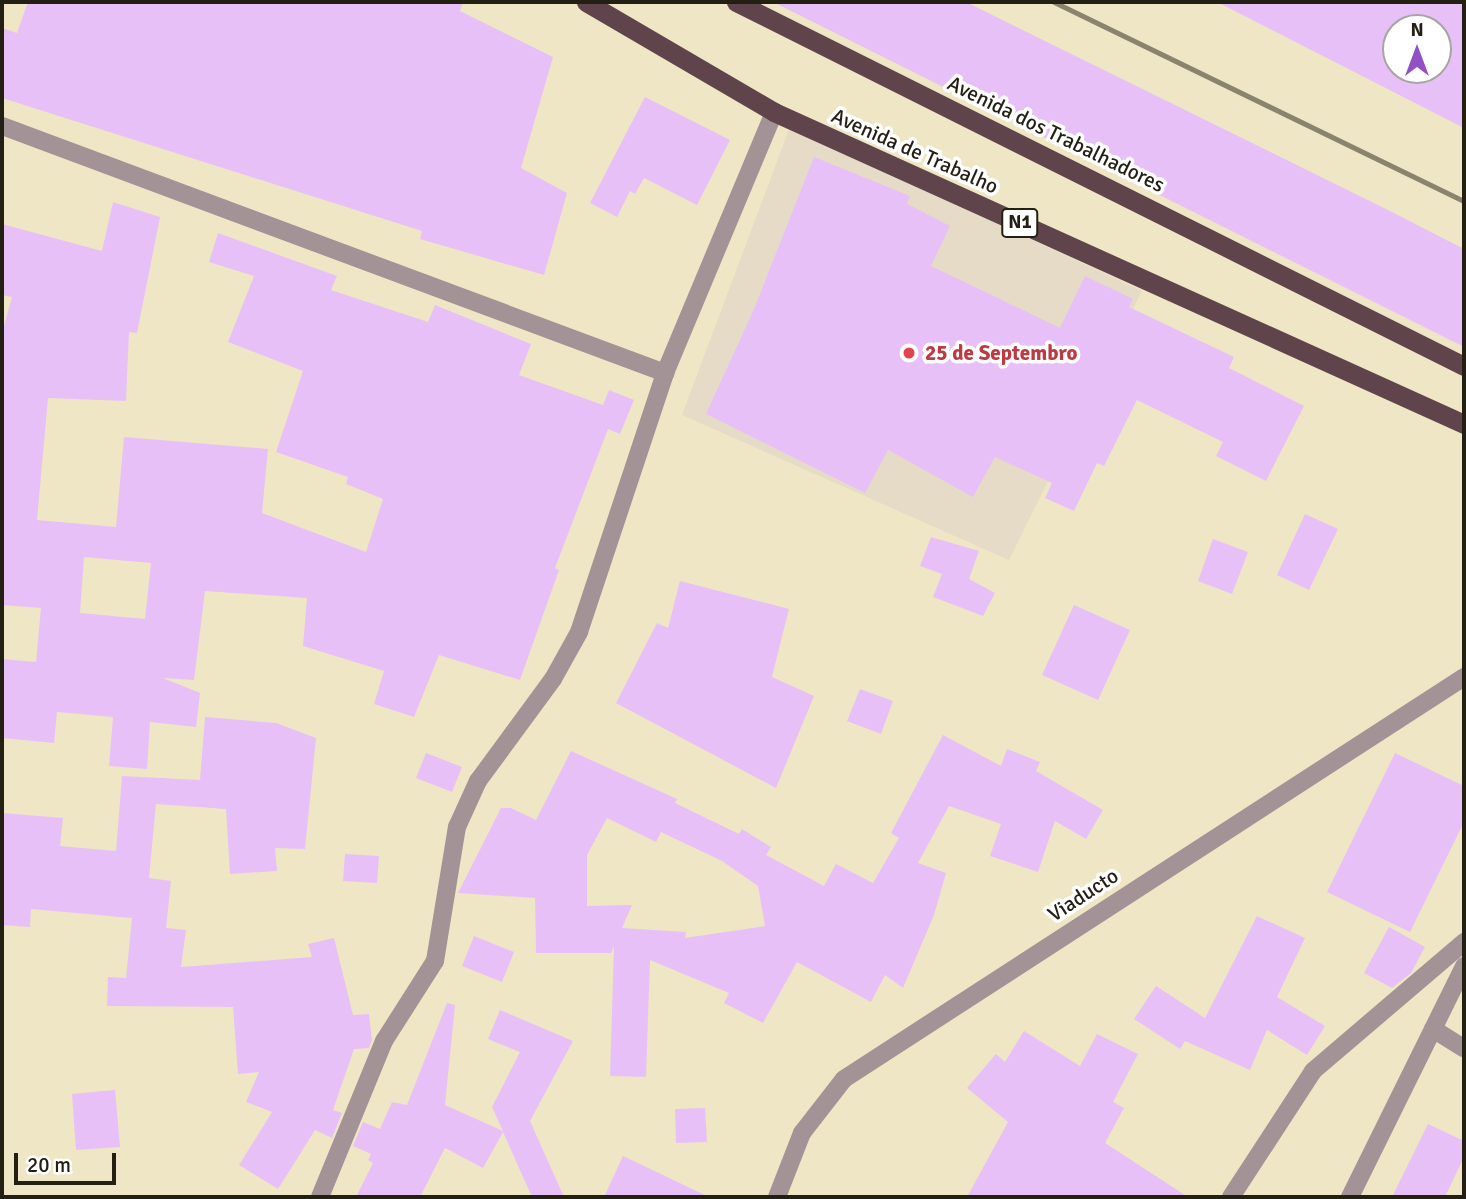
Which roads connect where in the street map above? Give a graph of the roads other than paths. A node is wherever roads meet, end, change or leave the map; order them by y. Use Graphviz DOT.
graph roads {
  1 [pos="586,2"];
  2 [pos="736,2"];
  3 [pos="775,112"];
  4 [pos="2,126"];
  5 [pos="1464,366"];
  6 [pos="666,373"];
  7 [pos="1464,424"];
  8 [pos="1464,677"];
  9 [pos="1464,942"];
  10 [pos="1464,966"];
  11 [pos="1433,1029"];
  12 [pos="1464,1048"];
  13 [pos="320,1197"];
  14 [pos="777,1197"];
  15 [pos="1231,1197"];
  16 [pos="1350,1197"];
  1 -- 3 [label="highway, Avenida de Trabalho / N1"];
  2 -- 5 [label="highway, Avenida dos Trabalhadores"];
  3 -- 6 [label="street"];
  3 -- 7 [label="highway, Avenida de Trabalho / N1"];
  4 -- 6 [label="street"];
  6 -- 13 [label="street"];
  8 -- 14 [label="street, Viaducto"];
  9 -- 15 [label="street"];
  10 -- 11 [label="street"];
  11 -- 12 [label="street"];
  11 -- 16 [label="street"];
}
